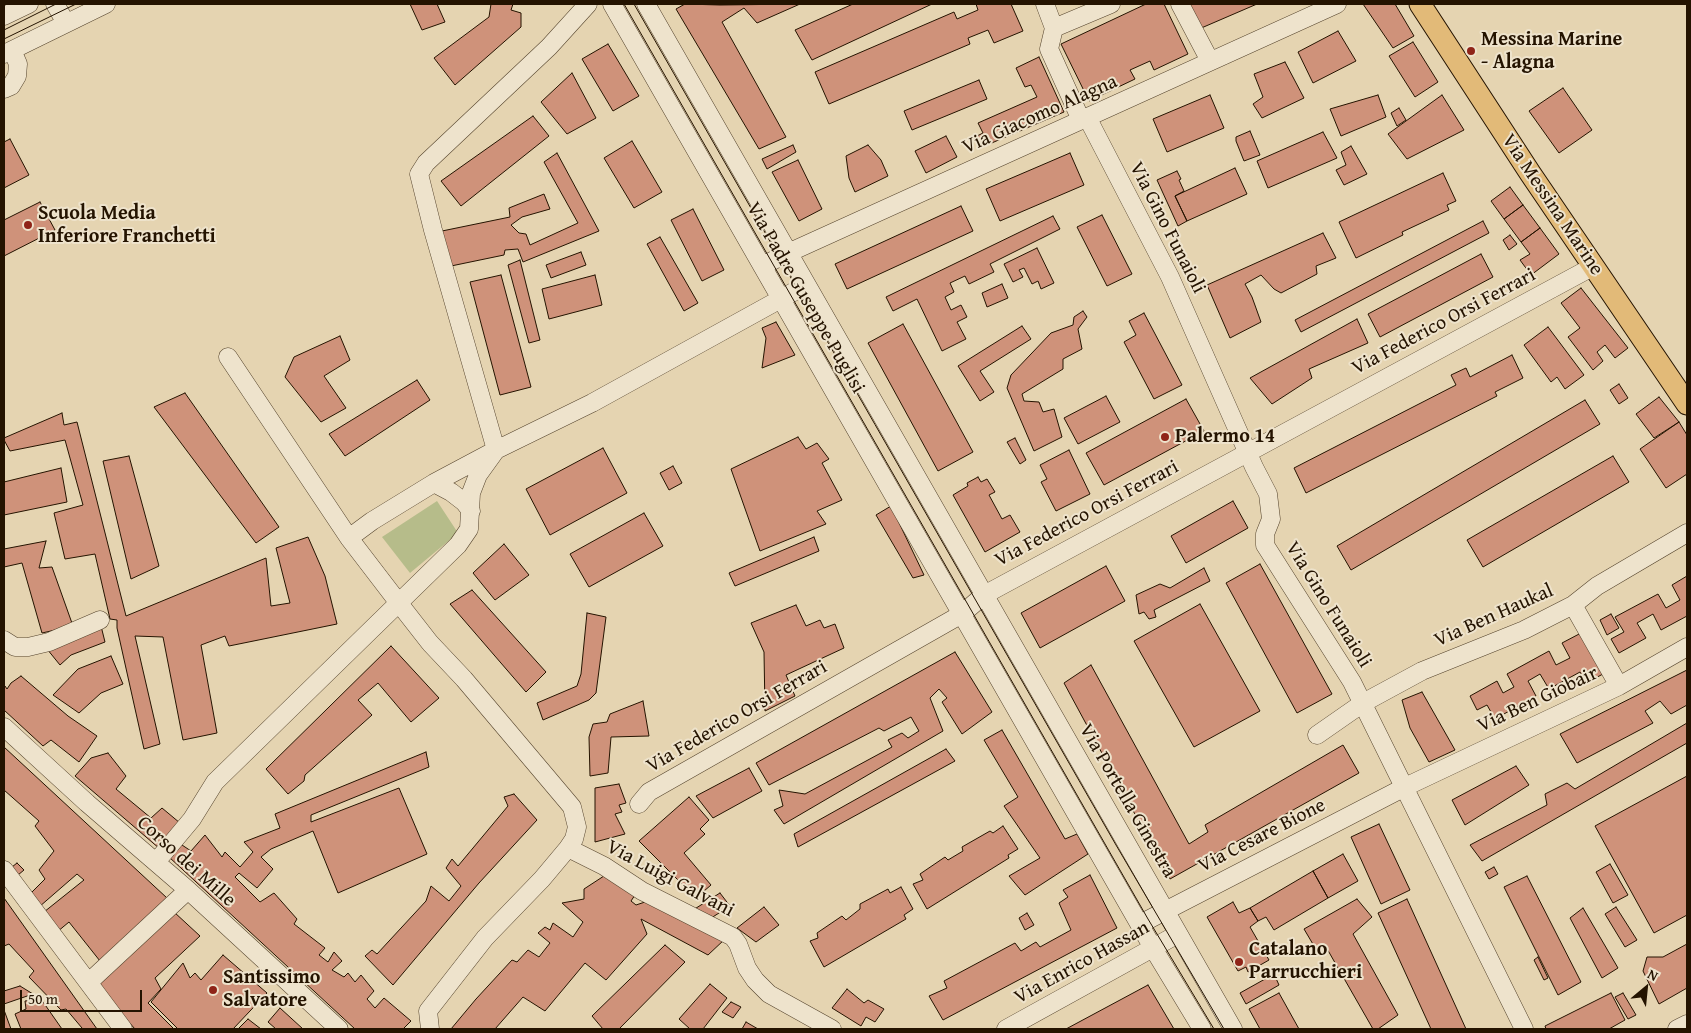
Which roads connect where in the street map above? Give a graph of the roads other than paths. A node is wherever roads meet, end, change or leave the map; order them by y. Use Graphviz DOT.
graph roads {
  1 [pos="29,4"];
  2 [pos="55,4"];
  3 [pos="106,4"];
  4 [pos="588,4"];
  5 [pos="612,4"];
  6 [pos="646,4"];
  7 [pos="1045,4"];
  8 [pos="1111,4"];
  9 [pos="1180,4"];
  10 [pos="1337,4"];
  11 [pos="1420,4"];
  12 [pos="4,16"];
  13 [pos="66,23"];
  14 [pos="1054,28"];
  15 [pos="8,52"];
  16 [pos="1210,61"];
  17 [pos="4,89"];
  18 [pos="1084,119"];
  19 [pos="788,253"];
  20 [pos="762,266"];
  21 [pos="1594,266"];
  22 [pos="806,284"];
  23 [pos="781,299"];
  24 [pos="228,357"];
  25 [pos="1687,404"];
  26 [pos="496,450"];
  27 [pos="1247,451"];
  28 [pos="434,483"];
  29 [pos="471,511"];
  30 [pos="1687,533"];
  31 [pos="349,538"];
  32 [pos="984,594"];
  33 [pos="398,602"];
  34 [pos="1573,605"];
  35 [pos="962,614"];
  36 [pos="100,620"];
  37 [pos="4,640"];
  38 [pos="1687,647"];
  39 [pos="1618,686"];
  40 [pos="1363,703"];
  41 [pos="4,726"];
  42 [pos="1317,735"];
  43 [pos="1405,787"];
  44 [pos="639,804"];
  45 [pos="568,848"];
  46 [pos="156,862"];
  47 [pos="4,870"];
  48 [pos="188,890"];
  49 [pos="1165,910"];
  50 [pos="1140,924"];
  51 [pos="1178,934"];
  52 [pos="1153,948"];
  53 [pos="89,982"];
  54 [pos="1687,1024"];
  55 [pos="123,1029"];
  56 [pos="339,1029"];
  57 [pos="430,1029"];
  58 [pos="832,1029"];
  59 [pos="1006,1029"];
  60 [pos="1202,1029"];
  61 [pos="1233,1029"];
  62 [pos="1524,1029"];
  63 [pos="1677,1029"];
  1 -- 12 [label="street"];
  2 -- 13 [label="street"];
  3 -- 13 [label="street"];
  4 -- 26 [label="street"];
  5 -- 20 [label="street, Via Padre Guseppe Puglisi"];
  6 -- 19 [label="street, Via Padre Guseppe Puglisi"];
  7 -- 14 [label="street"];
  8 -- 14 [label="street"];
  9 -- 16 [label="street"];
  10 -- 16 [label="street, Via Giacomo Alagna"];
  11 -- 21 [label="main road, Via Messina Marine"];
  13 -- 15 [label="street"];
  14 -- 18 [label="street, Via Gino Funaioli"];
  15 -- 17 [label="street"];
  16 -- 18 [label="street, Via Giacomo Alagna"];
  18 -- 19 [label="street, Via Giacomo Alagna"];
  18 -- 27 [label="street, Via Gino Funaioli"];
  19 -- 20 [label="street, Via Giacomo Alagna"];
  19 -- 22 [label="street, Via Padre Guseppe Puglisi"];
  20 -- 23 [label="street, Via Padre Guseppe Puglisi"];
  21 -- 25 [label="main road, Via Messina Marine"];
  21 -- 27 [label="street, Via Federico Orsi Ferrari"];
  22 -- 23 [label="street"];
  22 -- 32 [label="street, Via Padre Guseppe Puglisi"];
  23 -- 26 [label="street"];
  23 -- 35 [label="street, Via Padre Guseppe Puglisi"];
  24 -- 31 [label="street"];
  26 -- 28 [label="street"];
  26 -- 29 [label="street"];
  27 -- 32 [label="street, Via Federico Orsi Ferrari"];
  27 -- 40 [label="street, Via Gino Funaioli"];
  28 -- 29 [label="street"];
  28 -- 31 [label="street"];
  29 -- 33 [label="street"];
  30 -- 34 [label="street, Via Ben Haukal"];
  31 -- 33 [label="street"];
  32 -- 35 [label="street, Via Federico Orsi Ferrari"];
  32 -- 49 [label="street, Via Portella Ginestra"];
  33 -- 45 [label="street"];
  33 -- 46 [label="street"];
  34 -- 39 [label="street"];
  34 -- 40 [label="street, Via Ben Haukal"];
  35 -- 44 [label="street, Via Federico Orsi Ferrari"];
  35 -- 50 [label="street"];
  36 -- 37 [label="street"];
  38 -- 39 [label="street, Via Ben Giobair"];
  39 -- 43 [label="street, Via Ben Giobair"];
  40 -- 42 [label="street, Via Ben Haukal"];
  40 -- 43 [label="street, Via Gino Funaioli"];
  41 -- 46 [label="street, Corso dei Mille"];
  43 -- 49 [label="street, Via Cesare Bione"];
  43 -- 62 [label="street, Via Gino Funaioli"];
  45 -- 57 [label="street"];
  45 -- 58 [label="street, Via Luigi Galvani"];
  46 -- 48 [label="street, Corso dei Mille"];
  47 -- 53 [label="street"];
  48 -- 53 [label="street"];
  48 -- 56 [label="street, Corso dei Mille"];
  49 -- 50 [label="street, Via Cesare Bione"];
  49 -- 51 [label="street, Via Portella Ginestra"];
  50 -- 52 [label="street"];
  51 -- 52 [label="street, Via Enrico Hassan"];
  51 -- 61 [label="street, Via Portella Ginestra"];
  52 -- 59 [label="street, Via Enrico Hassan"];
  52 -- 60 [label="street"];
  53 -- 55 [label="street"];
  54 -- 63 [label="street"];
}
